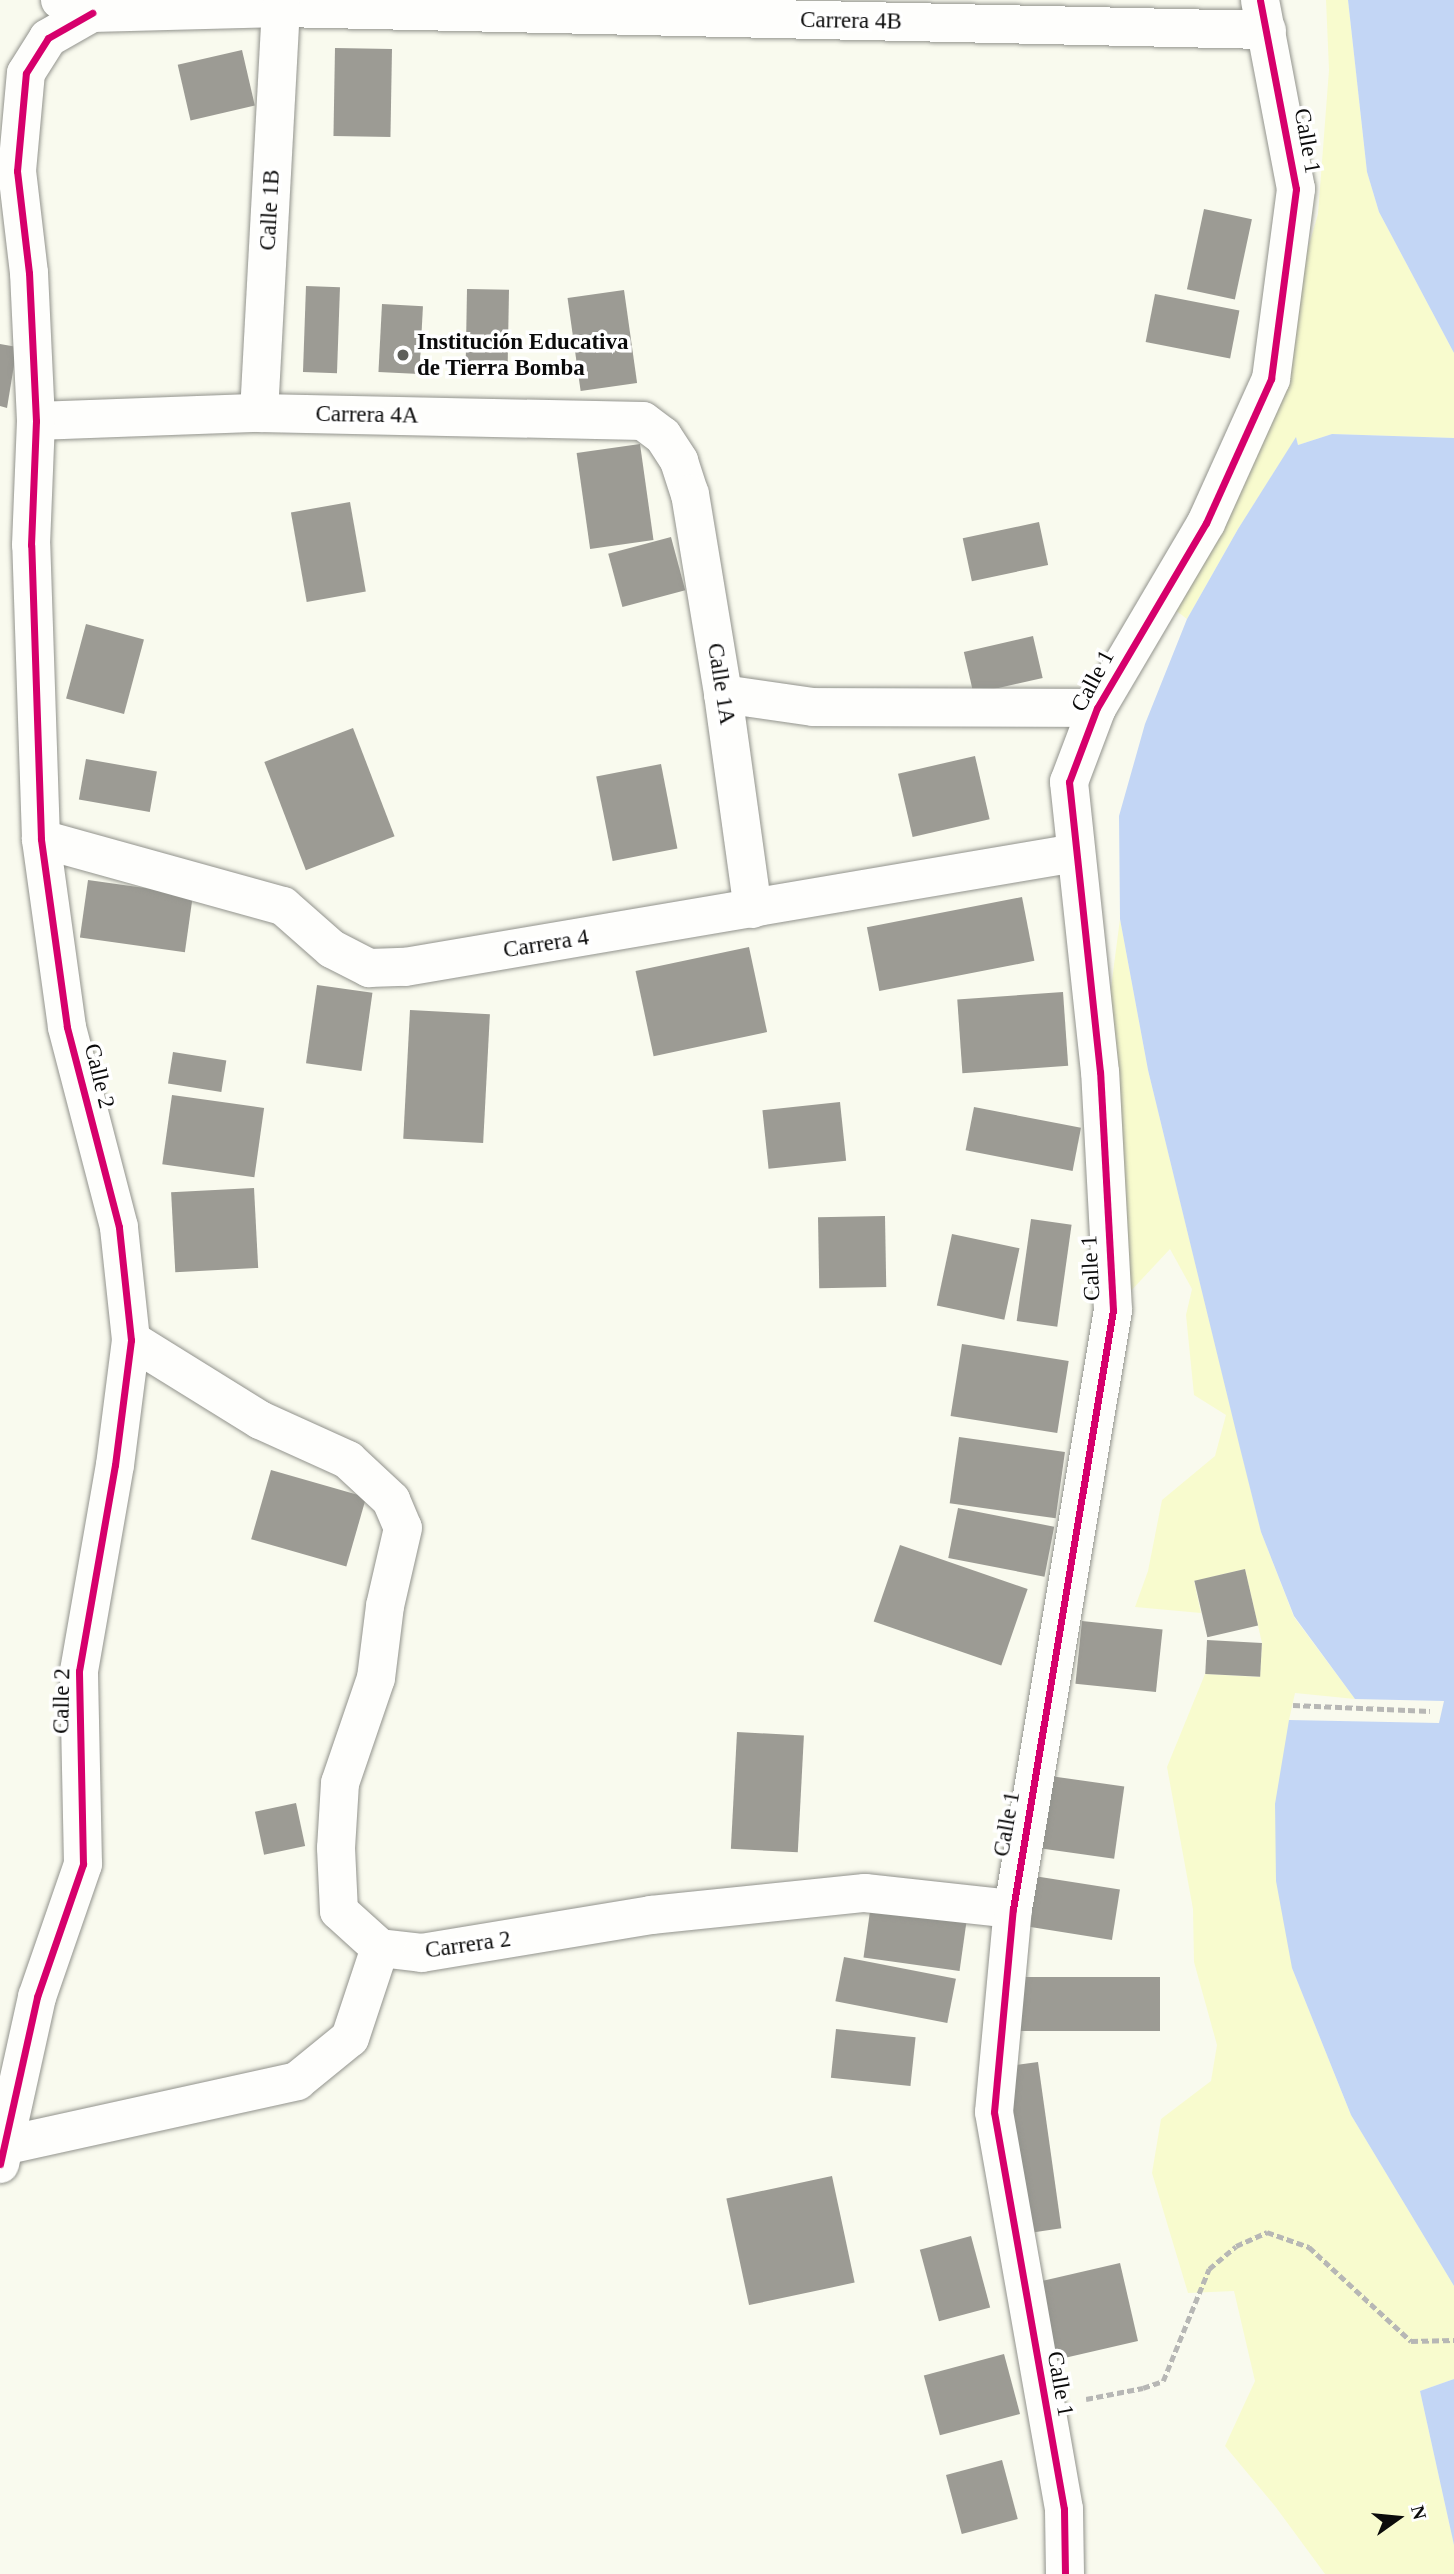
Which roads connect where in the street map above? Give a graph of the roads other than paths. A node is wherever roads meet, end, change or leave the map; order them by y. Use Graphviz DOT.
graph roads {
  1 [pos="76,7"];
  2 [pos="281,8"];
  3 [pos="1264,15"];
  4 [pos="13,78"];
  5 [pos="259,413"];
  6 [pos="36,421"];
  7 [pos="680,461"];
  8 [pos="723,694"];
  9 [pos="1097,708"];
  10 [pos="41,839"];
  11 [pos="1075,853"];
  12 [pos="753,909"];
  13 [pos="131,1340"];
  14 [pos="1013,1909"];
  15 [pos="380,1948"];
  16 [pos="3,2155"];
  17 [pos="1065,2574"];
  1 -- 2 [label="street, Carrera 4B"];
  1 -- 4 [label="street, Calle 2"];
  2 -- 3 [label="street, Carrera 4B"];
  2 -- 5 [label="street, Calle 1B"];
  3 -- 9 [label="street, Calle 1"];
  4 -- 6 [label="street, Calle 2"];
  5 -- 6 [label="street, Carrera 4A"];
  5 -- 7 [label="street, Carrera 4A"];
  6 -- 10 [label="street, Calle 2"];
  7 -- 8 [label="street, Calle 1A"];
  8 -- 9 [label="street"];
  8 -- 12 [label="street, Calle 1A"];
  9 -- 11 [label="street, Calle 1"];
  10 -- 12 [label="street, Carrera 4"];
  10 -- 13 [label="street, Calle 2"];
  11 -- 12 [label="street, Carrera 4"];
  11 -- 14 [label="street, Calle 1"];
  13 -- 15 [label="street"];
  13 -- 16 [label="street, Calle 2"];
  14 -- 15 [label="street, Carrera 2"];
  14 -- 17 [label="street, Calle 1"];
  15 -- 16 [label="street"];
}
